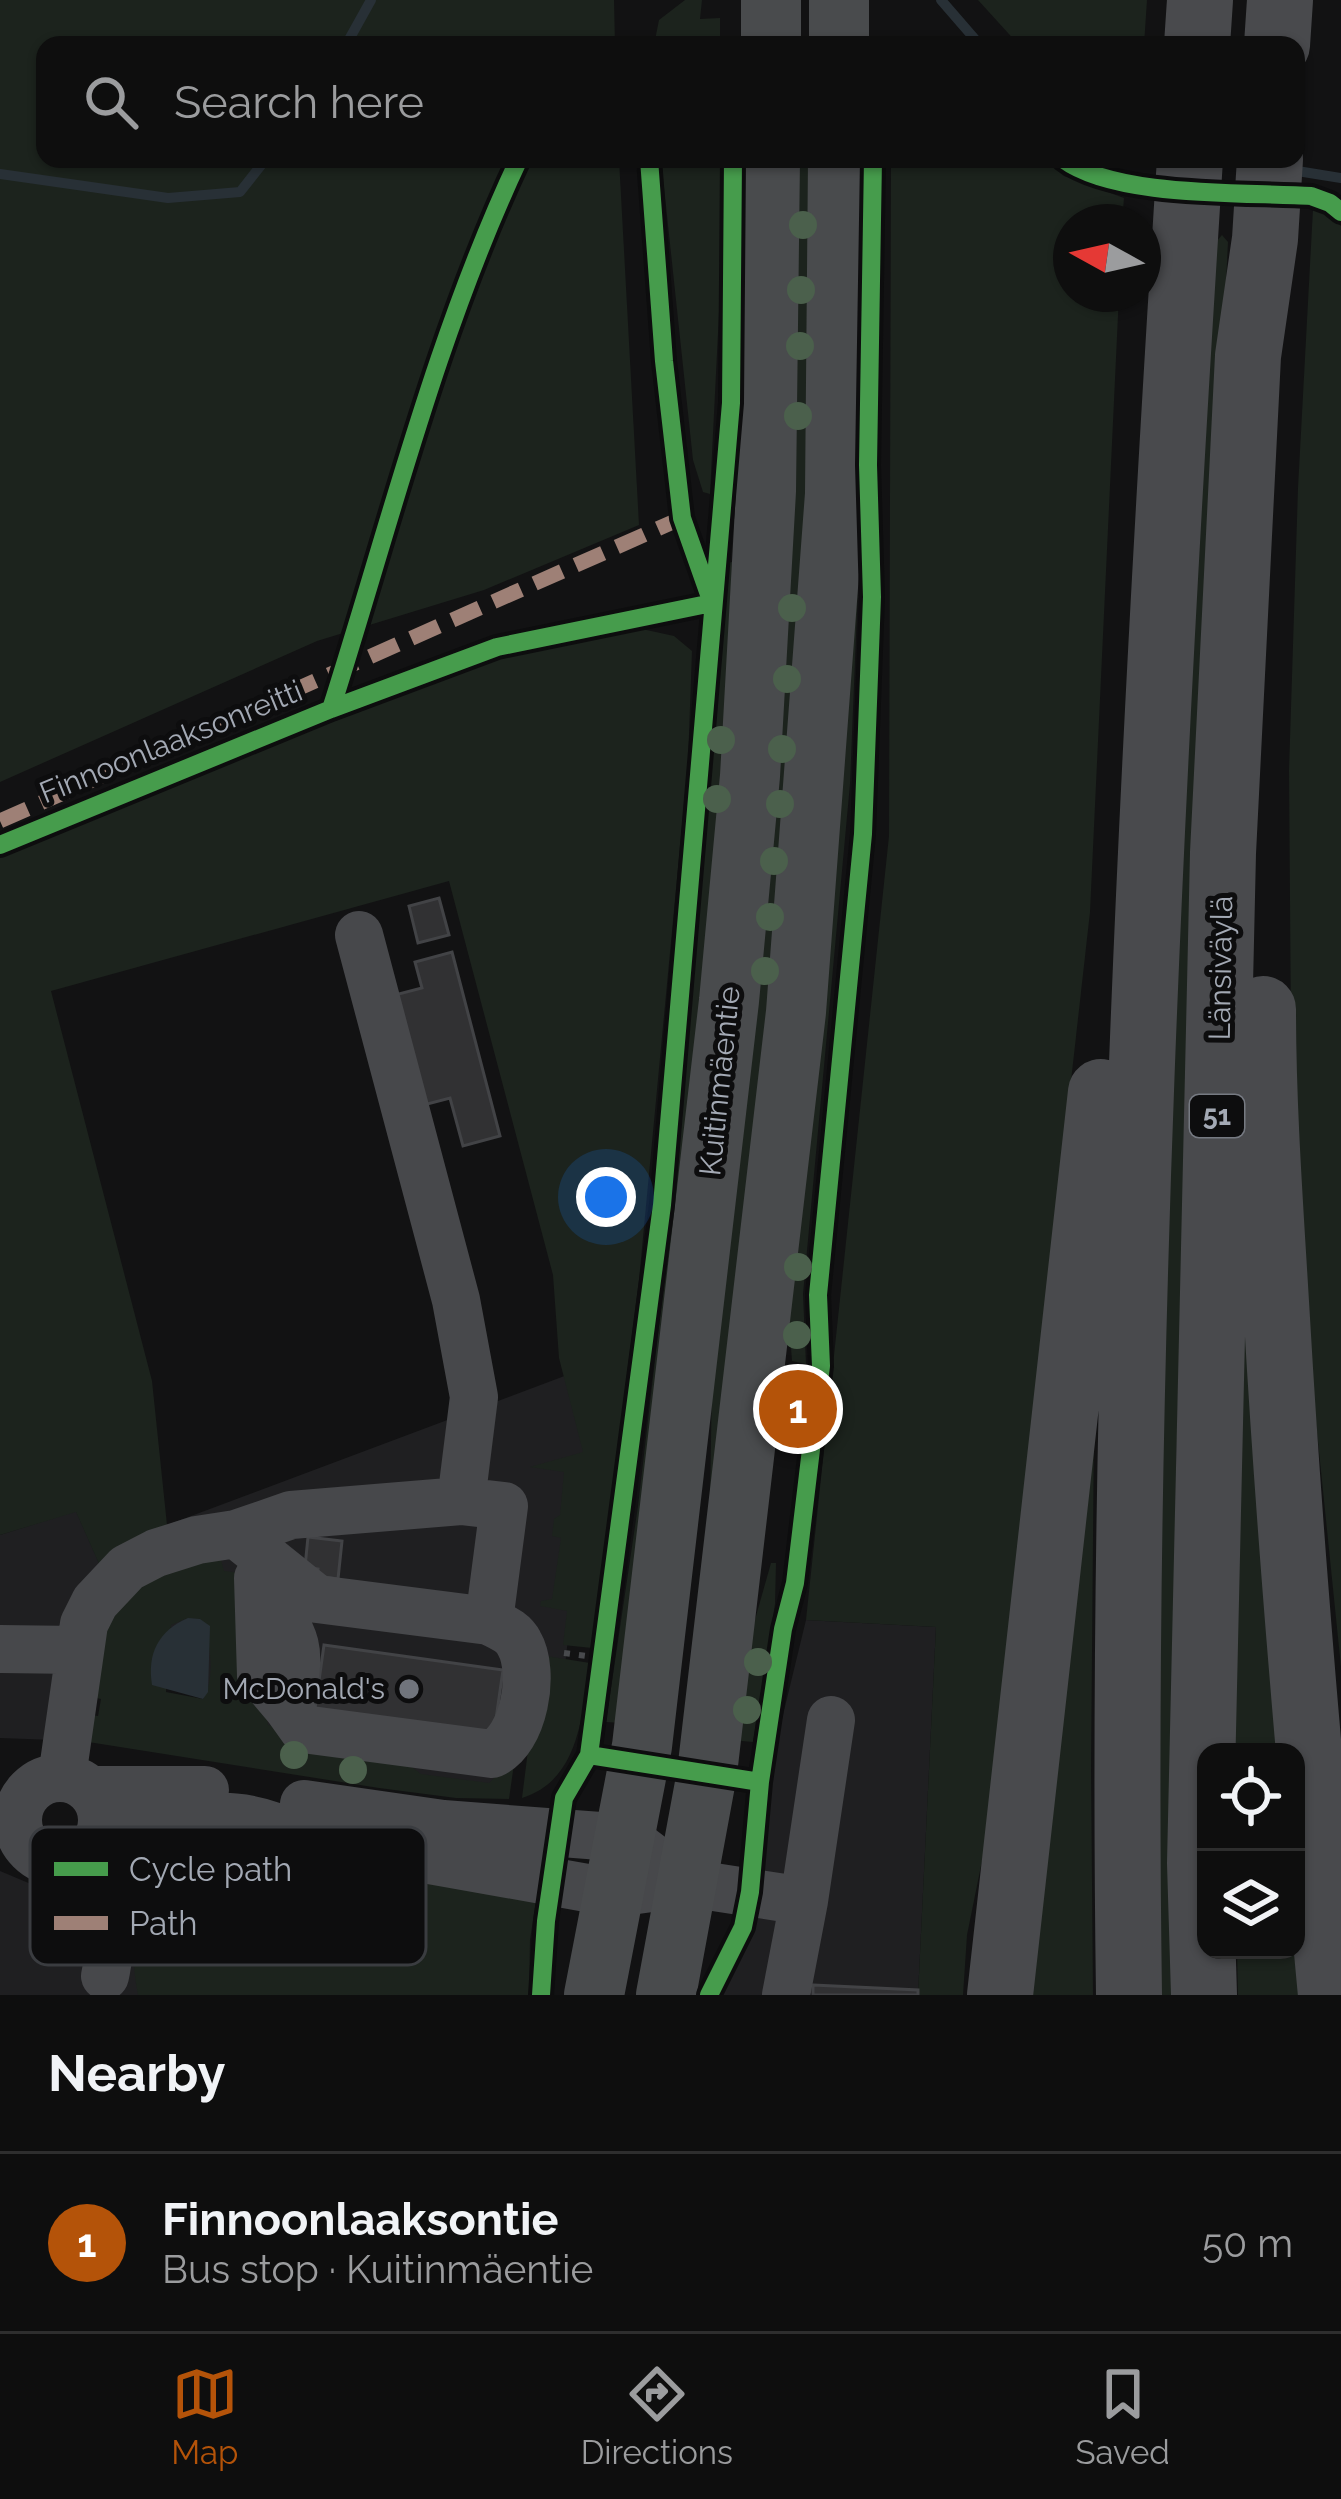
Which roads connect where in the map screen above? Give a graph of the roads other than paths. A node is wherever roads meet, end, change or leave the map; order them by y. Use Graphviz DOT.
graph roads {
  1 [pos="1200,0"];
  2 [pos="1280,0"];
  3 [pos="1198,36"];
  4 [pos="1278,36"];
  5 [pos="770,168"];
  6 [pos="838,168"];
  7 [pos="1269,168"];
  8 [pos="1188,187"];
  9 [pos="1265,239"];
  10 [pos="1165,591"];
  11 [pos="359,935"];
  12 [pos="461,1502"];
  13 [pos="250,1559"];
  14 [pos="489,1621"];
  15 [pos="0,1648"];
  16 [pos="78,1650"];
  17 [pos="831,1720"];
  18 [pos="46,1787"];
  19 [pos="97,1827"];
  20 [pos="148,1827"];
  21 [pos="273,1827"];
  22 [pos="1316,1833"];
  23 [pos="12,1838"];
  24 [pos="426,1848"];
  25 [pos="621,1866"];
  26 [pos="688,1883"];
  27 [pos="804,1901"];
  28 [pos="1341,1930"];
  29 [pos="594,1995"];
  30 [pos="667,1995"];
  31 [pos="786,1995"];
  32 [pos="1000,1995"];
  33 [pos="1129,1995"];
  34 [pos="1204,1995"];
  35 [pos="1330,1995"];
  1 -- 3 [label="highway"];
  2 -- 4 [label="highway"];
  5 -- 25 [label="main road, Kuitinmäentie"];
  6 -- 26 [label="main road"];
  7 -- 9 [label="highway, Länsiväylä / 51"];
  8 -- 10 [label="highway"];
  9 -- 22 [label="highway"];
  9 -- 34 [label="highway, Länsiväylä / 51"];
  10 -- 32 [label="highway"];
  10 -- 33 [label="highway"];
  11 -- 12 [label="street"];
  12 -- 13 [label="street"];
  12 -- 14 [label="street"];
  13 -- 14 [label="street"];
  13 -- 14 [label="street"];
  13 -- 16 [label="street"];
  15 -- 16 [label="street"];
  16 -- 18 [label="street"];
  17 -- 27 [label="street"];
  18 -- 19 [label="street"];
  18 -- 23 [label="street"];
  18 -- 25 [label="street"];
  20 -- 21 [label="street"];
  22 -- 28 [label="highway"];
  22 -- 35 [label="highway"];
  24 -- 25 [label="street"];
  25 -- 26 [label="street"];
  25 -- 29 [label="main road, Kuitinmäentie"];
  26 -- 27 [label="street"];
  26 -- 30 [label="main road"];
  27 -- 31 [label="street"];
}
